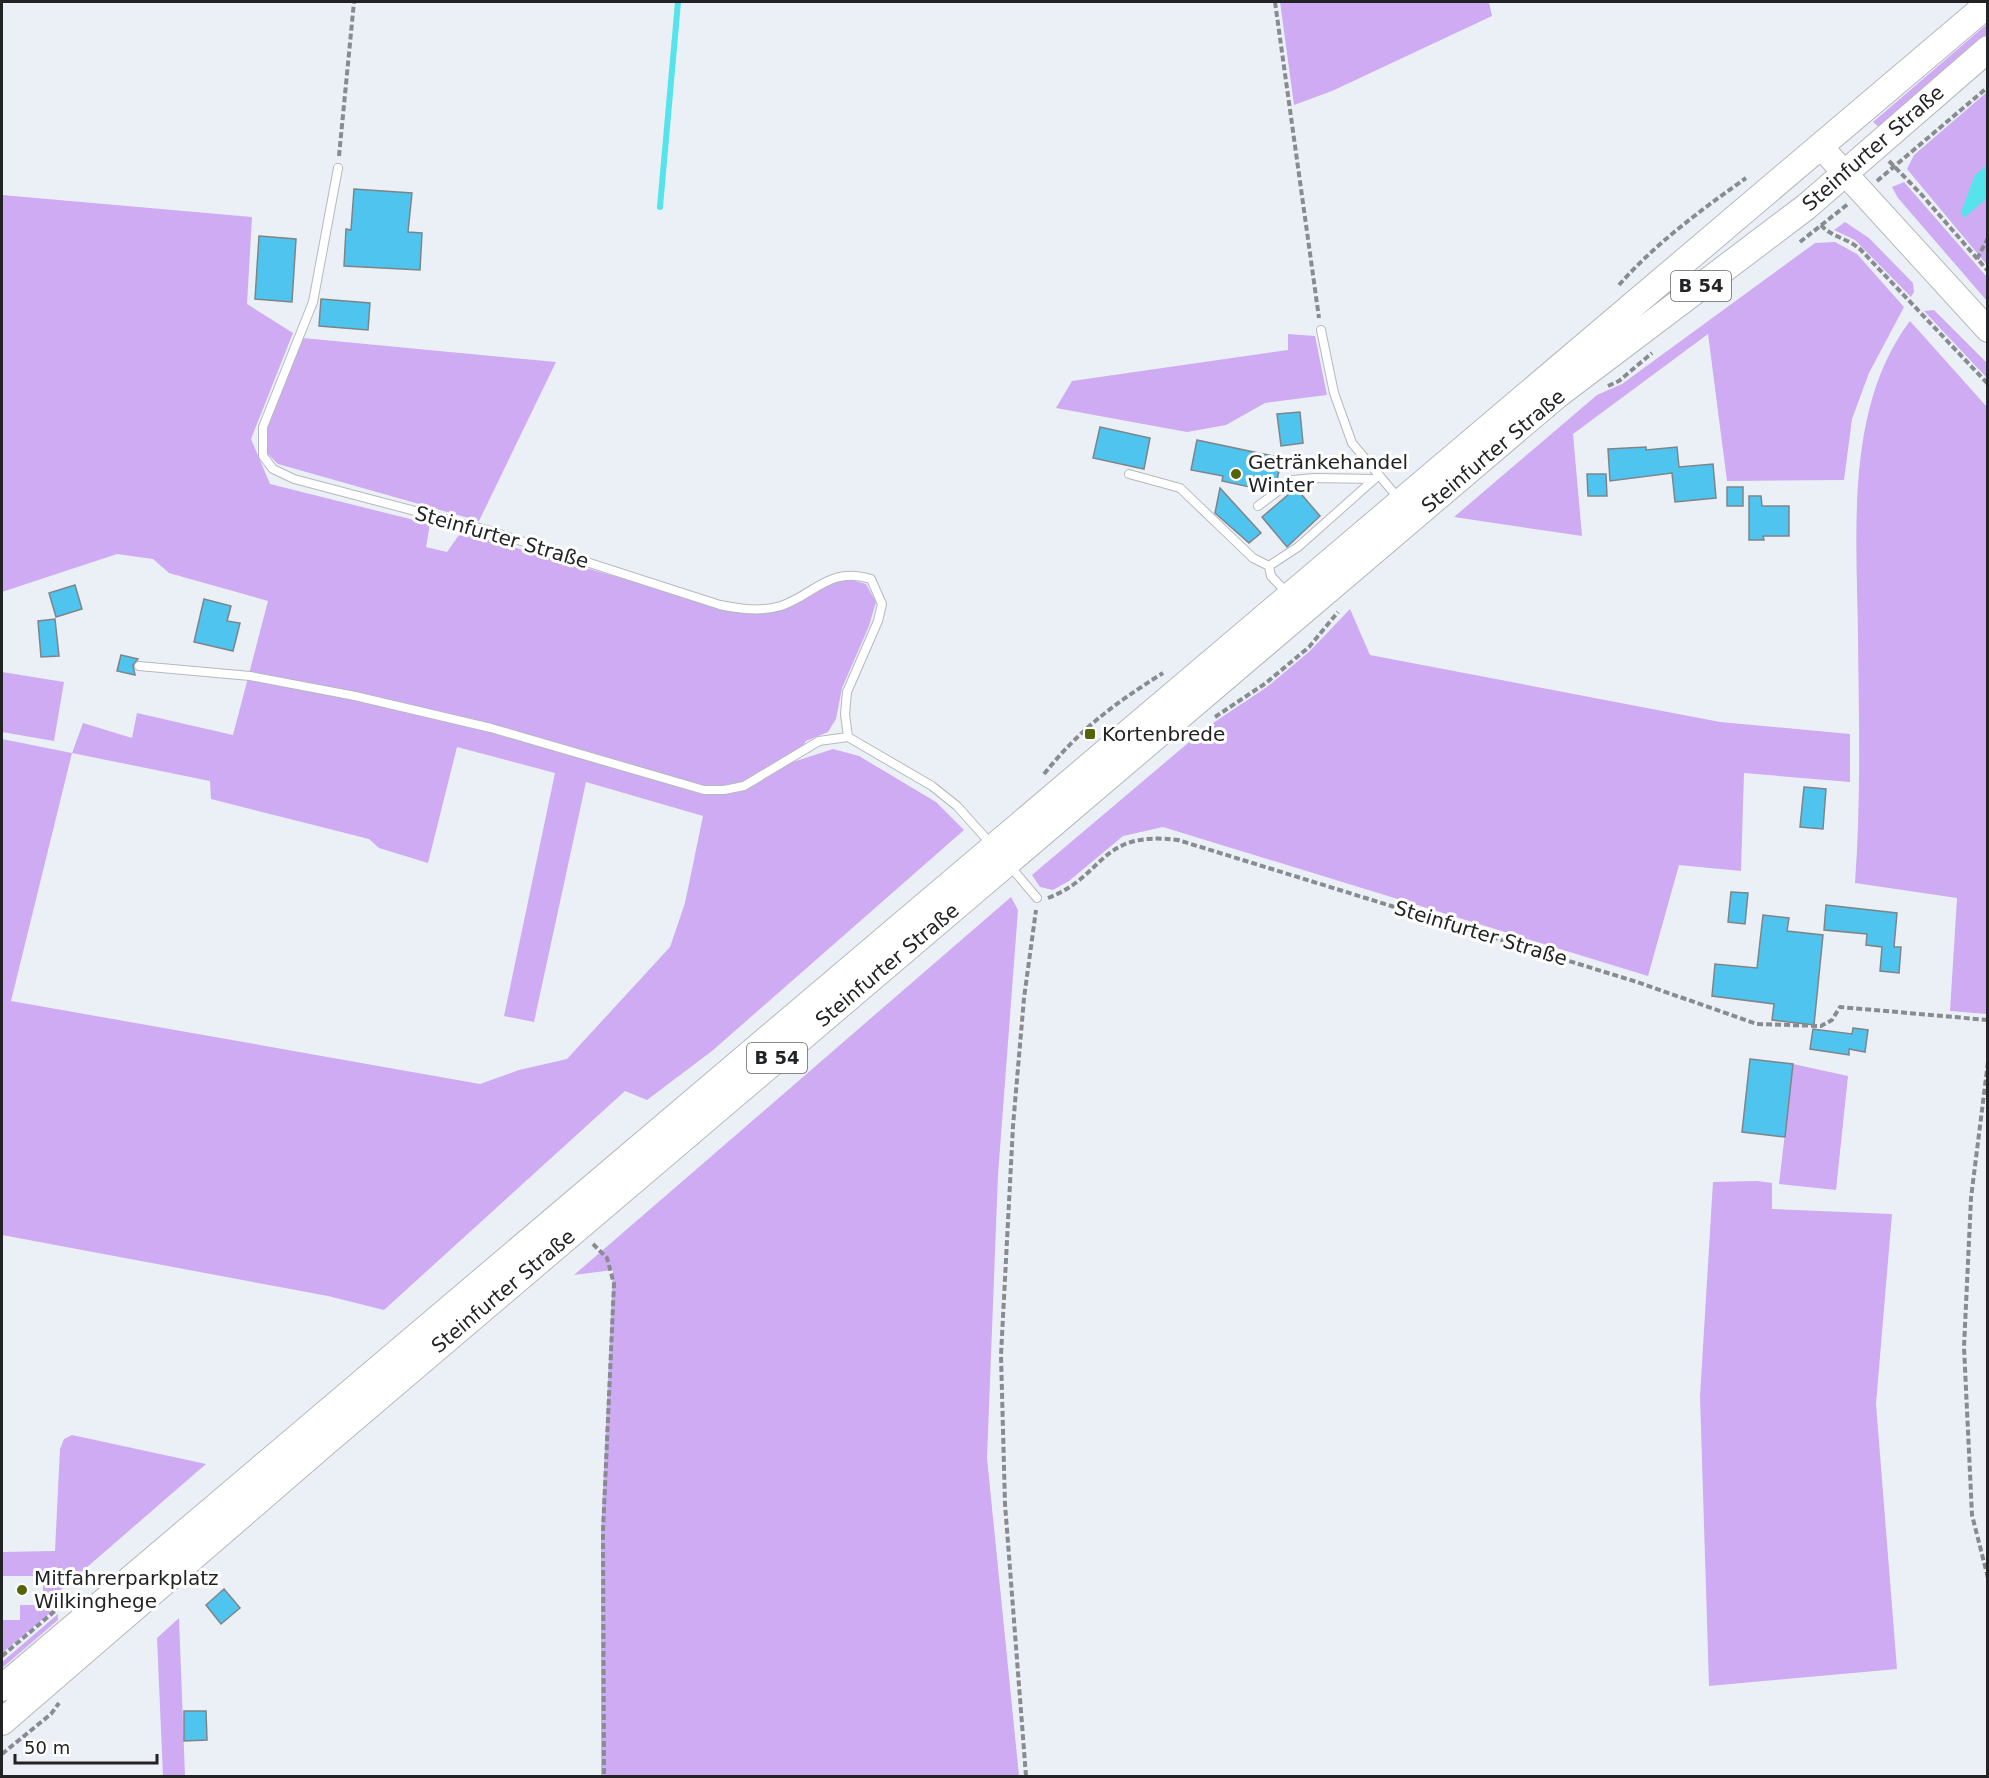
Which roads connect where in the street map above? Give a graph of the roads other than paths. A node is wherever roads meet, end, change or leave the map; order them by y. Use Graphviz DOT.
graph roads {
  1 [pos="1988,4"];
  2 [pos="1988,49"];
  3 [pos="1821,147"];
  4 [pos="338,168"];
  5 [pos="1844,174"];
  6 [pos="1321,330"];
  7 [pos="1988,330"];
  8 [pos="1129,474"];
  9 [pos="1376,477"];
  10 [pos="1401,501"];
  11 [pos="1258,506"];
  12 [pos="1269,566"];
  13 [pos="1290,596"];
  14 [pos="139,666"];
  15 [pos="848,737"];
  16 [pos="1000,855"];
  17 [pos="1037,898"];
  18 [pos="2,1688"];
  19 [pos="2,1722"];
  1 -- 3 [label="main road, Steinfurter Straße / B 54"];
  2 -- 5 [label="main road, Steinfurter Straße / B 54"];
  3 -- 5 [label="main road"];
  3 -- 10 [label="main road, Steinfurter Straße / B 54"];
  4 -- 15 [label="lane, Steinfurter Straße"];
  5 -- 7 [label="main road"];
  5 -- 16 [label="main road, Steinfurter Straße / B 54"];
  6 -- 9 [label="lane, Steinfurter Straße"];
  8 -- 12 [label="lane"];
  9 -- 10 [label="lane, Steinfurter Straße"];
  9 -- 11 [label="lane"];
  9 -- 12 [label="lane"];
  10 -- 13 [label="main road, Steinfurter Straße / B 54"];
  12 -- 13 [label="lane"];
  13 -- 16 [label="main road, Steinfurter Straße / B 54"];
  14 -- 15 [label="lane"];
  15 -- 16 [label="lane"];
  16 -- 17 [label="lane"];
  16 -- 18 [label="main road, Steinfurter Straße / B 54"];
  16 -- 19 [label="main road, Steinfurter Straße / B 54"];
}
